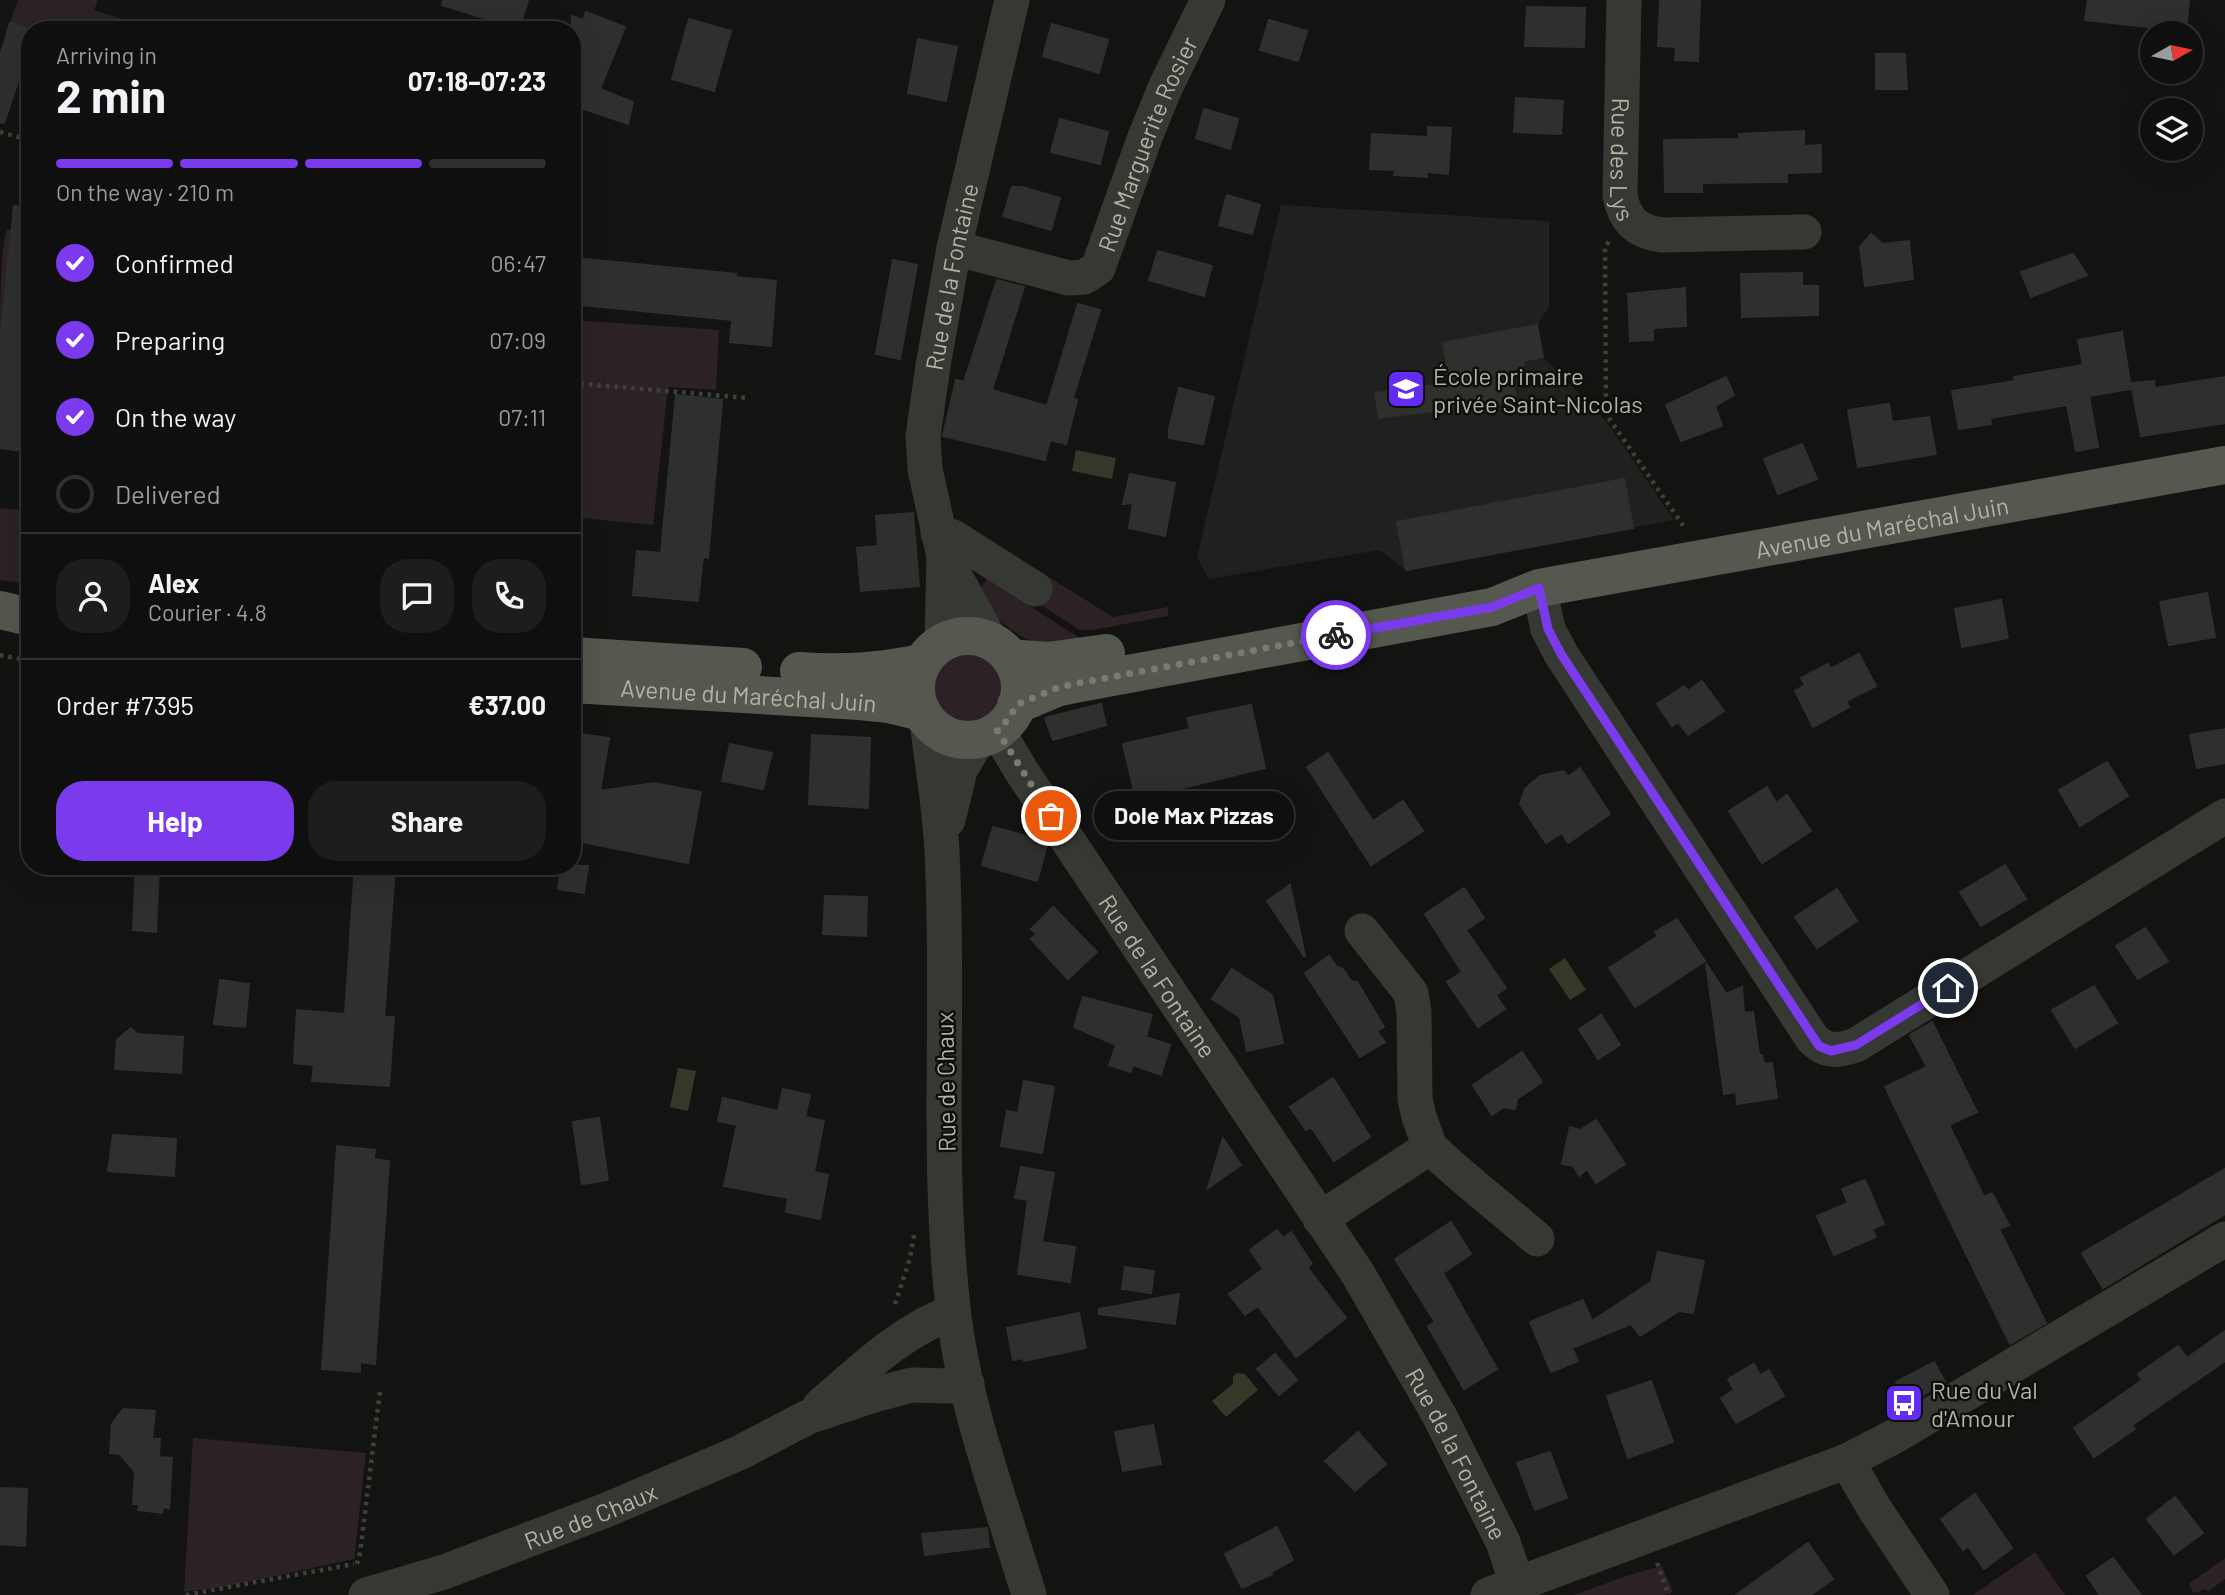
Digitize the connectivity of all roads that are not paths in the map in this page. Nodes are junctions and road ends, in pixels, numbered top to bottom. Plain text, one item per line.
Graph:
1 (1012, 0) edge
2 (1208, 0) edge
3 (1624, 0) edge
4 (1804, 232) dead end
5 (954, 248) junction
6 (2225, 465) edge
7 (941, 544) junction
8 (1539, 588) junction
9 (1035, 589) dead end
10 (0, 610) edge
11 (21, 615) edge
12 (0, 632) edge
13 (21, 636) edge
14 (1001, 650) junction
15 (932, 653) junction
16 (581, 657) edge
17 (581, 685) edge
18 (925, 716) junction
19 (998, 724) junction
20 (2225, 816) edge
21 (942, 851) junction
22 (1362, 931) dead end
23 (1430, 1147) junction
24 (1320, 1219) junction
25 (2225, 1239) edge
26 (1537, 1240) dead end
27 (953, 1312) junction
28 (967, 1384) junction
29 (808, 1417) junction
30 (1847, 1461) junction
31 (361, 1579) edge
32 (1507, 1590) edge
33 (1029, 1595) edge
34 (1932, 1595) edge

1 - 5 street, Rue de la Fontaine
2 - 5 street, Rue Marguerite Rosier
3 - 4 street, Rue des Lys
5 - 7 street, Rue de la Fontaine
6 - 8 main road, Avenue du Maréchal Juin
7 - 9 street
7 - 14 street, Rue de la Fontaine
7 - 15 street, Rue de la Fontaine
8 - 14 main road, Avenue du Maréchal Juin
8 - 19 main road, Avenue du Maréchal Juin
8 - 20 street
10 - 11 main road
12 - 13 main road
14 - 15 main road
14 - 19 main road
15 - 16 main road, Avenue du Maréchal Juin
15 - 18 main road
17 - 18 main road, Avenue du Maréchal Juin
18 - 19 main road
18 - 21 street, Rue de Chaux
19 - 21 street, Rue de Chaux
19 - 24 street, Rue de la Fontaine
21 - 27 street, Rue de Chaux
22 - 23 street
23 - 24 street
23 - 26 street
24 - 32 street, Rue de la Fontaine
25 - 30 street
27 - 28 street, Rue de Chaux
27 - 29 street, Rue de Chaux
28 - 29 street, Rue de Chaux
28 - 33 street, Rue de Chaux
29 - 31 street, Rue de Chaux
30 - 32 street
30 - 34 street

